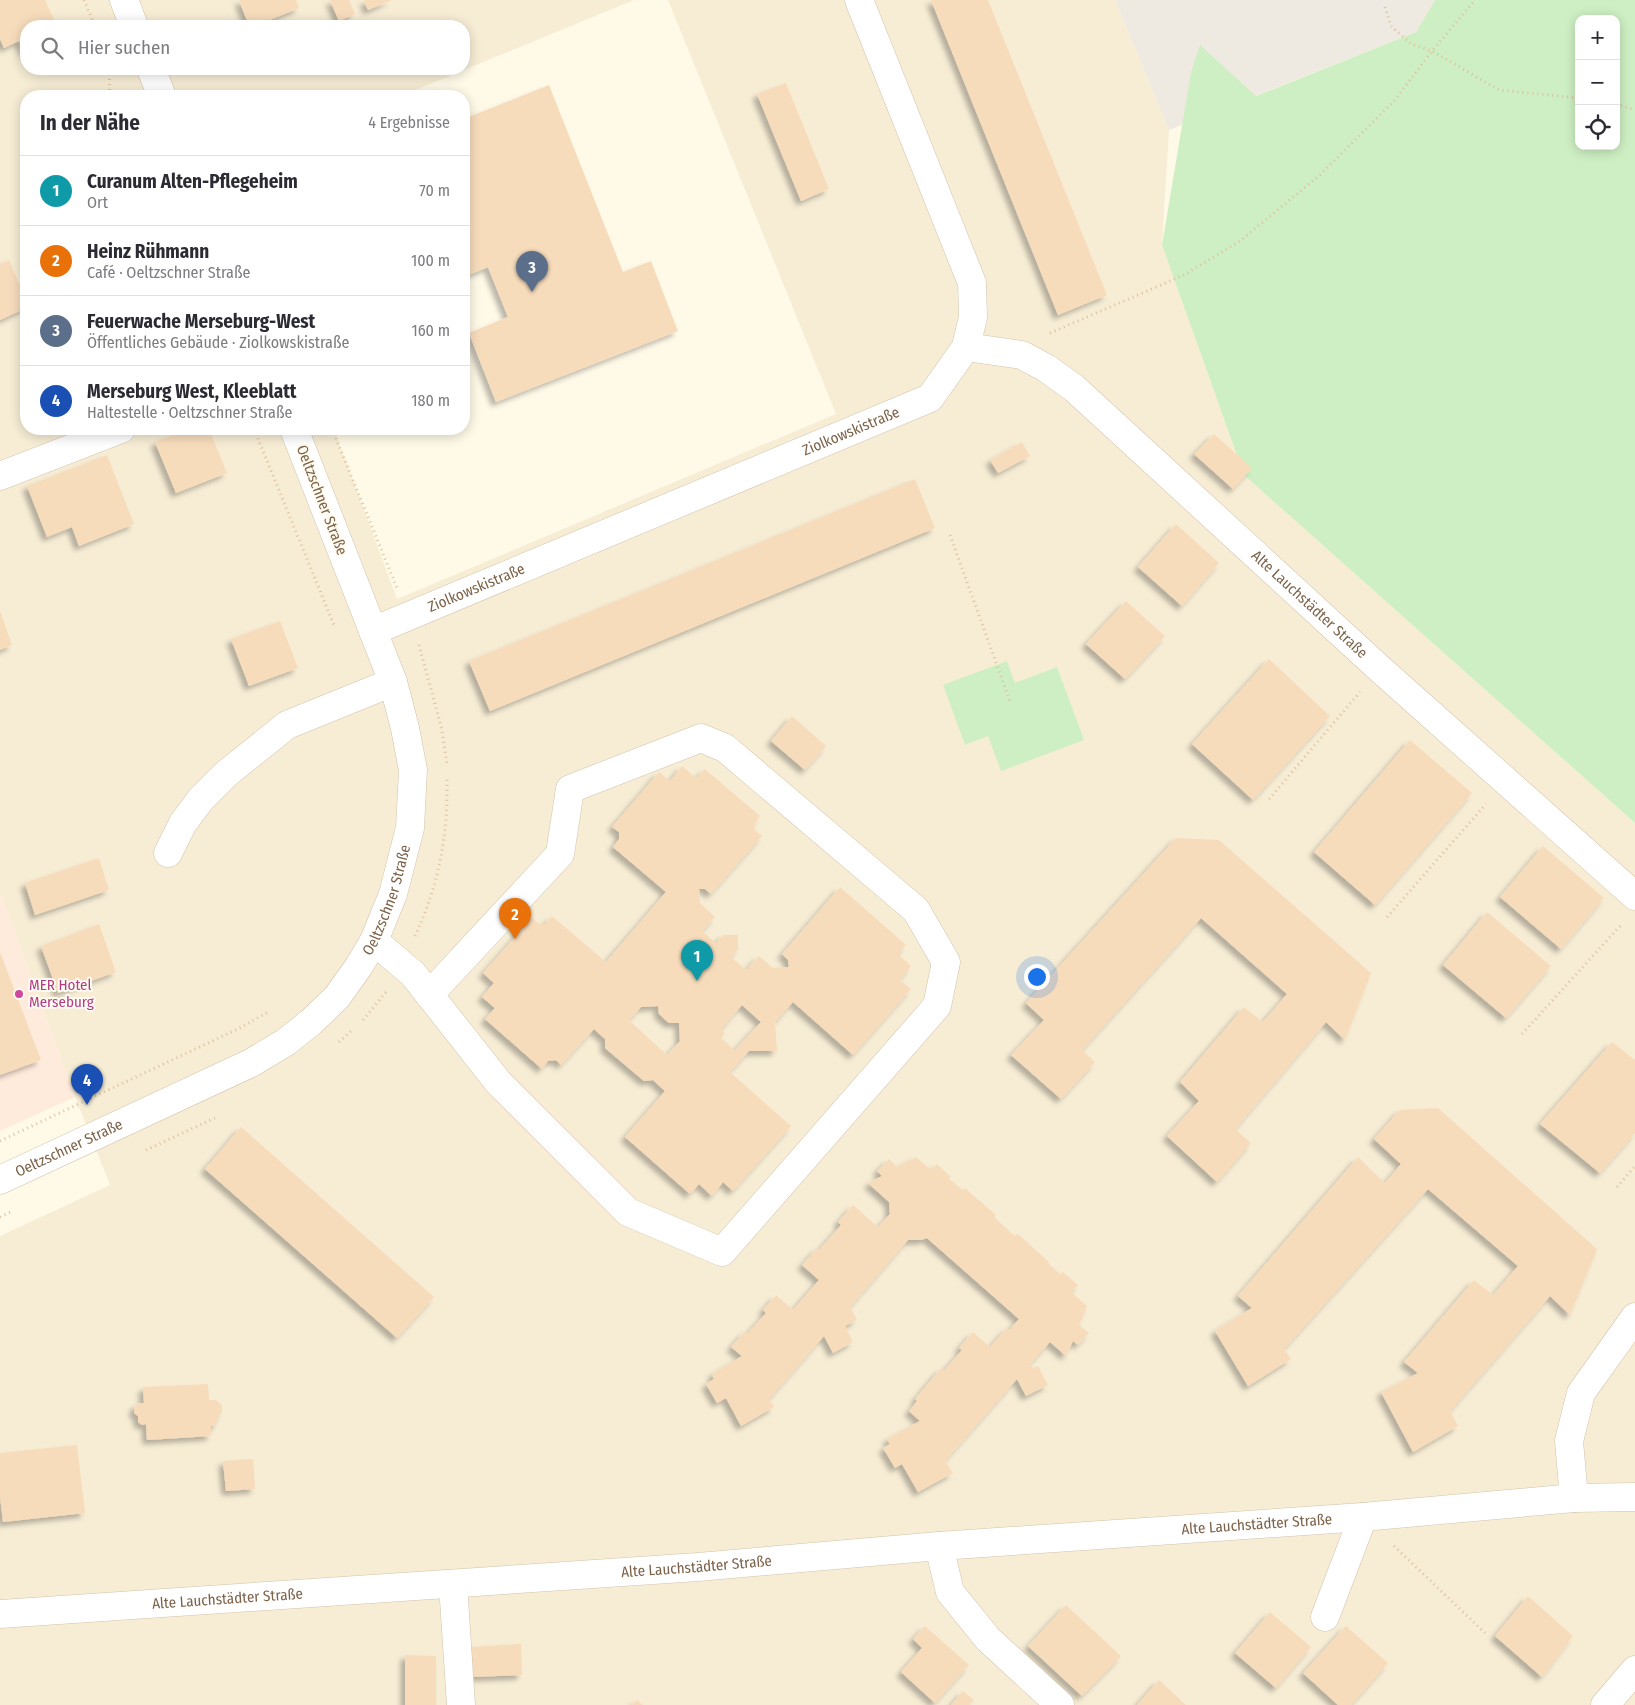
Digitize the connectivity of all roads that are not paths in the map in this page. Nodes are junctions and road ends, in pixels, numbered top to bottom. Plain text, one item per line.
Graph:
1 (124, 0) edge
2 (859, 0) edge
3 (132, 20) edge
4 (153, 75) edge
5 (160, 90) edge
6 (966, 347) junction
7 (105, 435) edge
8 (296, 435) edge
9 (0, 476) edge
10 (372, 632) junction
11 (393, 682) junction
12 (168, 853) dead end
13 (1635, 896) edge
14 (374, 941) junction
15 (429, 995) junction
16 (0, 1180) edge
17 (1635, 1318) edge
18 (1635, 1497) edge
19 (1574, 1498) junction
20 (1364, 1517) junction
21 (939, 1546) junction
22 (453, 1584) junction
23 (0, 1614) edge
24 (1325, 1617) dead end
25 (1635, 1670) edge
26 (461, 1705) edge
27 (1060, 1705) edge
28 (1605, 1705) edge

1 - 3 street
2 - 6 street, Ziolkowskistraße
4 - 5 street
6 - 10 street, Ziolkowskistraße
6 - 13 street, Alte Lauchstädter Straße
7 - 9 street
8 - 10 street, Oeltzschner Straße
10 - 11 street, Oeltzschner Straße
11 - 12 street
11 - 14 street, Oeltzschner Straße
14 - 15 street
14 - 16 street, Oeltzschner Straße
15 - 15 street
17 - 19 street
18 - 19 street, Alte Lauchstädter Straße
19 - 20 street, Alte Lauchstädter Straße
20 - 21 street, Alte Lauchstädter Straße
20 - 24 street
21 - 22 street, Alte Lauchstädter Straße
21 - 27 street
22 - 23 street, Alte Lauchstädter Straße
22 - 26 street
25 - 28 street

